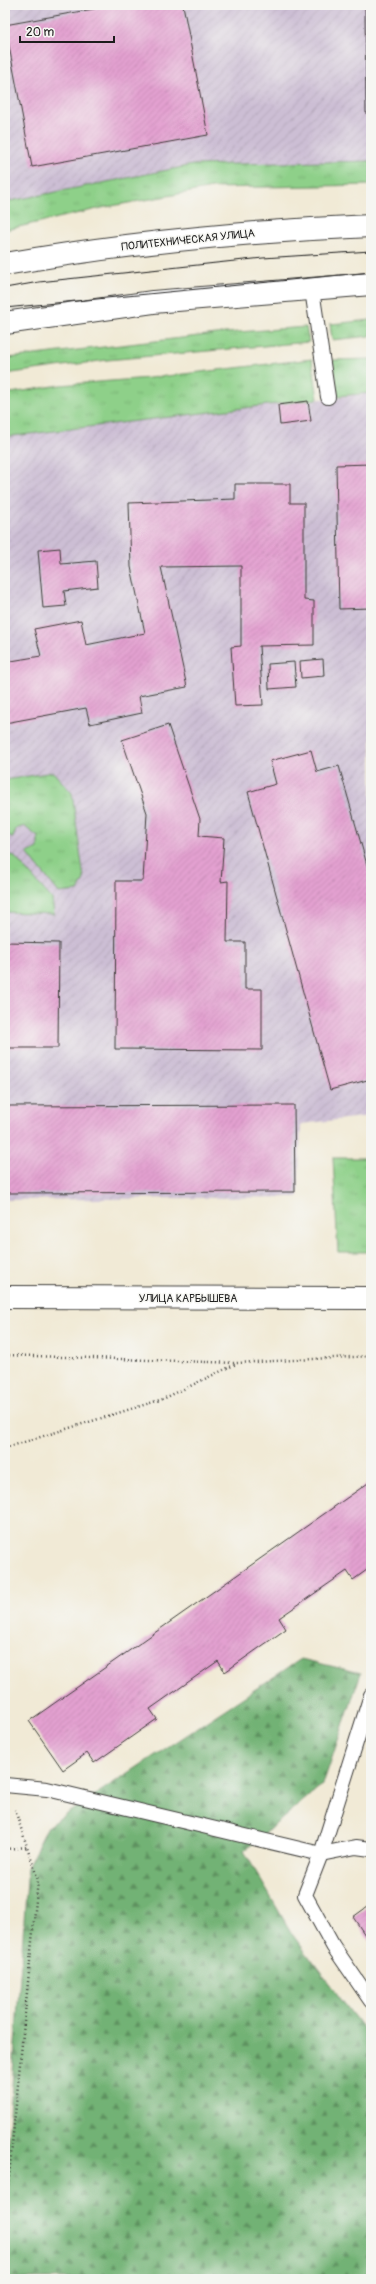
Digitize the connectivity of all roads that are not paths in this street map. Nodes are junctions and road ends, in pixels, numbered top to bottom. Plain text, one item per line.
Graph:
1 (371, 226) edge
2 (5, 264) edge
3 (371, 284) edge
4 (312, 290) junction
5 (5, 323) edge
6 (328, 397) dead end
7 (5, 1297) edge
8 (371, 1298) edge
9 (371, 1695) edge
10 (5, 1785) edge
11 (371, 1849) edge
12 (321, 1854) junction
13 (371, 2001) edge

1 - 2 main road, ПОЛИТЕХНИЧЕСКАЯ УЛИЦА
3 - 4 main road
4 - 5 main road
4 - 6 lane
7 - 8 main road, УЛИЦА КАРБЫШЕВА
9 - 12 lane
10 - 12 lane
11 - 12 lane
12 - 13 lane

